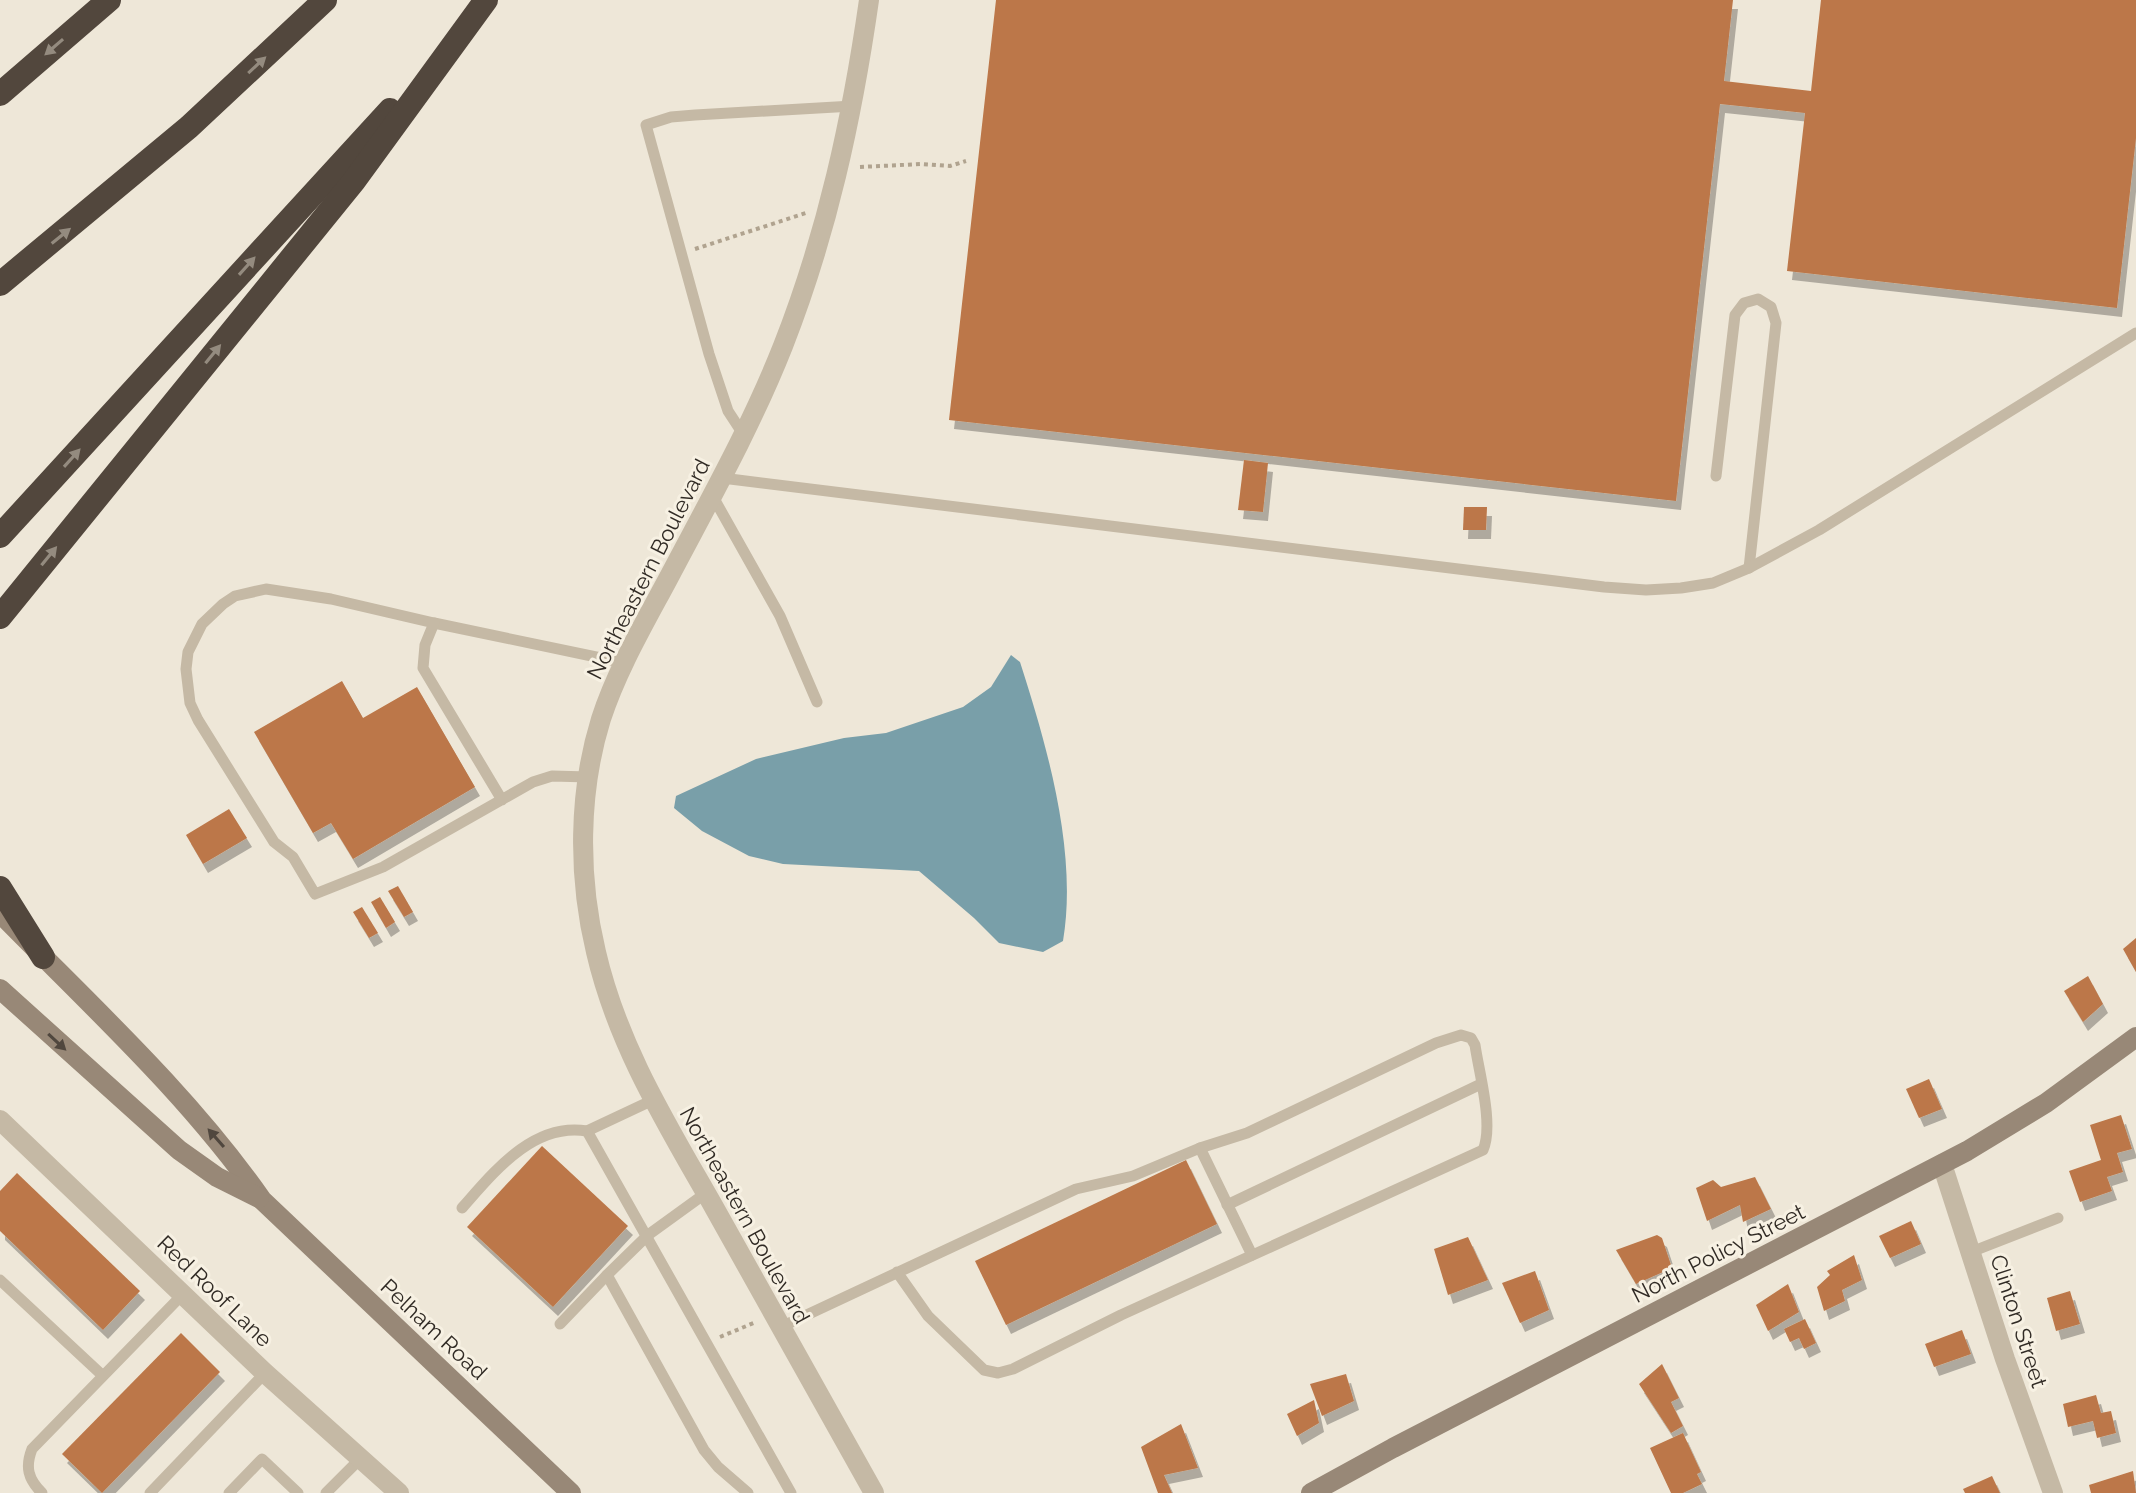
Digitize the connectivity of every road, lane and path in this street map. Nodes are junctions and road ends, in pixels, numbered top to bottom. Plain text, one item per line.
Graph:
1 (109, 0) edge
2 (325, 0) edge
3 (484, 0) edge
4 (869, 0) edge
5 (0, 94) edge
6 (853, 106) junction
7 (966, 161) dead end
8 (860, 167) dead end
9 (806, 213) dead end
10 (709, 246) dead end
11 (0, 284) edge
12 (2136, 333) edge
13 (743, 434) junction
14 (1716, 476) dead end
15 (717, 487) junction
16 (0, 536) edge
17 (1749, 568) junction
18 (0, 617) edge
19 (434, 623) junction
20 (625, 663) junction
21 (817, 702) dead end
22 (589, 777) junction
23 (502, 800) junction
24 (0, 888) edge
25 (0, 913) edge
26 (43, 957) junction
27 (0, 989) edge
28 (2136, 1037) edge
29 (1481, 1084) junction
30 (653, 1100) junction
31 (0, 1120) edge
32 (587, 1131) junction
33 (1200, 1148) junction
34 (1942, 1164) junction
35 (706, 1193) junction
36 (262, 1200) junction
37 (1227, 1205) junction
38 (462, 1208) dead end
39 (2058, 1218) dead end
40 (648, 1235) junction
41 (1971, 1252) junction
42 (1252, 1255) junction
43 (897, 1272) junction
44 (607, 1275) junction
45 (0, 1280) edge
46 (184, 1293) junction
47 (759, 1321) dead end
48 (560, 1324) dead end
49 (781, 1327) junction
50 (708, 1343) junction
51 (265, 1373) junction
52 (102, 1375) junction
53 (361, 1458) junction
54 (788, 1492) edge
55 (42, 1493) edge
56 (150, 1493) edge
57 (229, 1493) edge
58 (298, 1493) edge
59 (326, 1493) edge
60 (399, 1493) edge
61 (571, 1493) edge
62 (748, 1493) edge
63 (874, 1493) edge
64 (1311, 1493) edge
65 (2053, 1493) edge

1 -> 5 highway
11 -> 2 highway
16 -> 3 highway
18 -> 3 highway
4 - 6 street, Northeastern Boulevard
6 - 13 street, Northeastern Boulevard
6 - 13 lane
7 - 8 path
9 - 10 path
12 - 17 lane
13 - 15 street, Northeastern Boulevard
14 - 17 lane
15 - 17 lane
15 - 20 street, Northeastern Boulevard
15 - 21 lane
19 - 20 lane
19 - 23 lane
19 - 23 lane
20 - 22 street, Northeastern Boulevard
22 - 23 lane
22 - 30 street, Northeastern Boulevard
24 - 26 highway
25 - 26 main road, Pelham Road
36 -> 26 main road, Pelham Road
27 -> 36 main road, Pelham Road
28 - 34 main road, North Policy Street
29 - 33 lane
29 - 37 lane
29 - 42 lane
30 - 32 lane
30 - 35 street, Northeastern Boulevard
31 - 46 street, Red Roof Lane
32 - 38 lane
32 - 40 lane
33 - 37 lane
33 - 43 lane
34 - 41 street, Clinton Street
34 - 64 main road, North Policy Street
35 - 40 lane
35 - 49 street, Northeastern Boulevard
36 - 61 main road, Pelham Road
37 - 42 lane
39 - 41 lane
40 - 44 lane
40 - 50 lane
41 - 65 street, Clinton Street
42 - 43 lane
43 - 49 lane
44 - 48 lane
44 - 62 lane
45 - 52 lane
46 - 51 street, Red Roof Lane
46 - 52 lane
47 - 50 path
49 - 63 street, Northeastern Boulevard
50 - 54 lane
51 - 53 street, Red Roof Lane
51 - 56 lane
52 - 55 lane
53 - 59 lane
53 - 60 street, Red Roof Lane
57 - 58 lane

